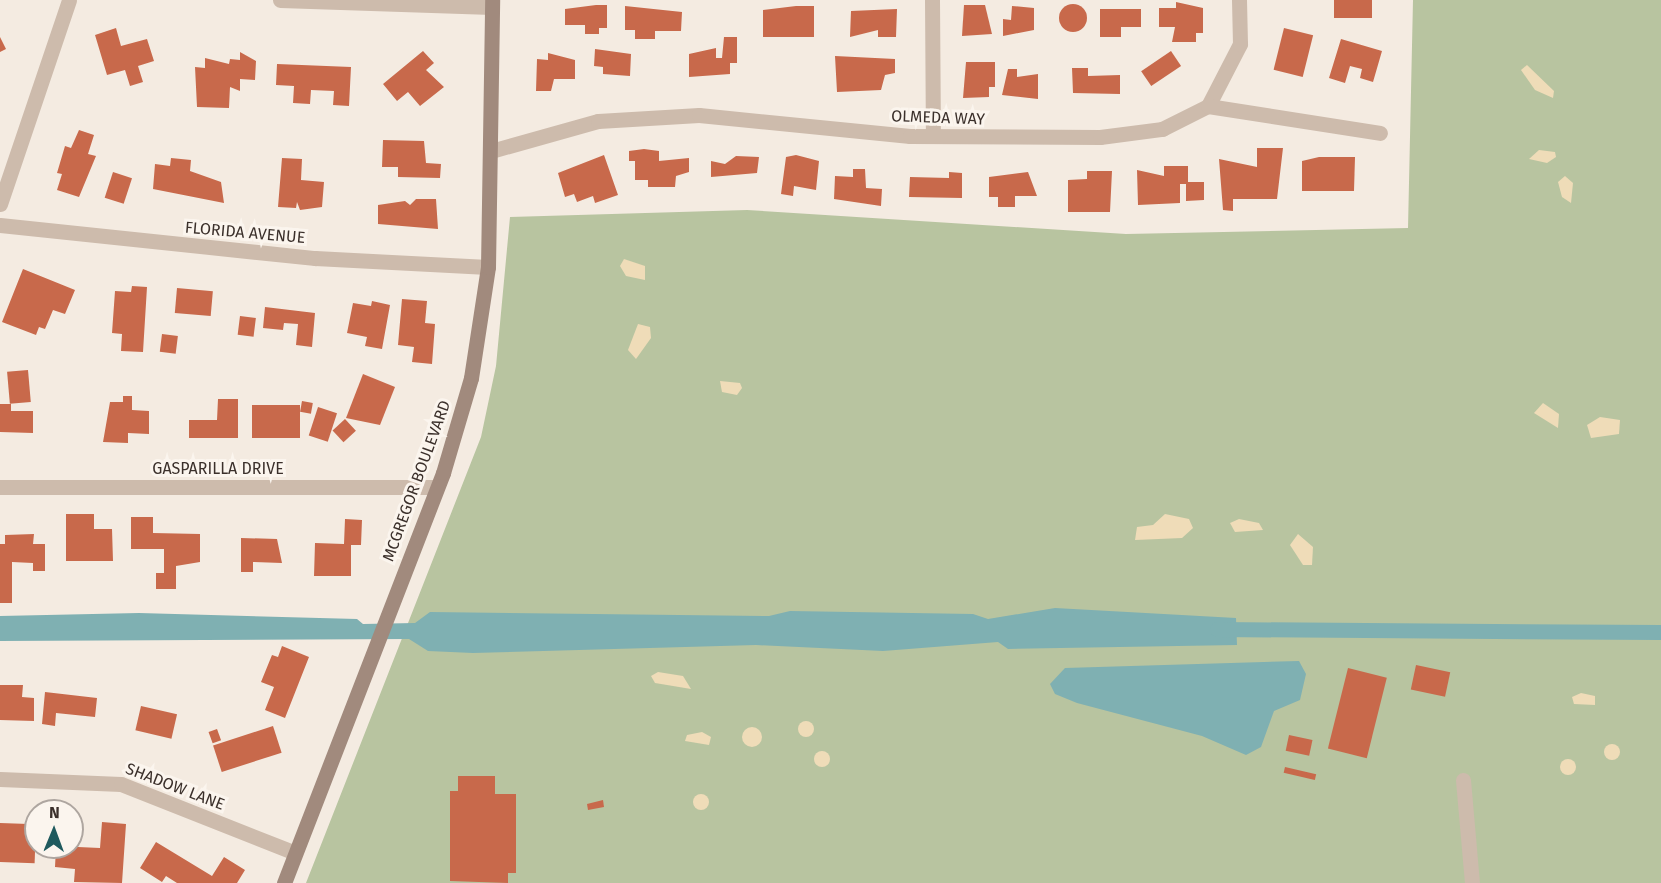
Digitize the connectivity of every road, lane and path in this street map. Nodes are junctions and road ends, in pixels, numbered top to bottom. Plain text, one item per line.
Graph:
1 (69, 0) edge
2 (280, 0) edge
3 (932, 0) edge
4 (1239, 0) edge
5 (492, 3) edge
6 (1208, 106) junction
7 (1380, 133) dead end
8 (933, 136) junction
9 (491, 151) junction
10 (0, 204) edge
11 (0, 225) edge
12 (488, 267) junction
13 (0, 487) edge
14 (437, 487) junction
15 (0, 778) edge
16 (1463, 780) dead end
17 (295, 853) junction
18 (284, 883) edge
19 (1472, 883) edge

1 - 10 street
2 - 5 street
3 - 8 street
4 - 6 street
5 - 9 main road, MCGREGOR BOULEVARD
6 - 7 street
6 - 8 street, OLMEDA WAY
8 - 9 street, OLMEDA WAY
9 - 12 main road, MCGREGOR BOULEVARD
11 - 12 street, FLORIDA AVENUE
12 - 14 main road, MCGREGOR BOULEVARD
13 - 14 street, GASPARILLA DRIVE
14 - 17 main road, MCGREGOR BOULEVARD
15 - 17 street, SHADOW LANE
16 - 19 street
17 - 18 main road, MCGREGOR BOULEVARD

